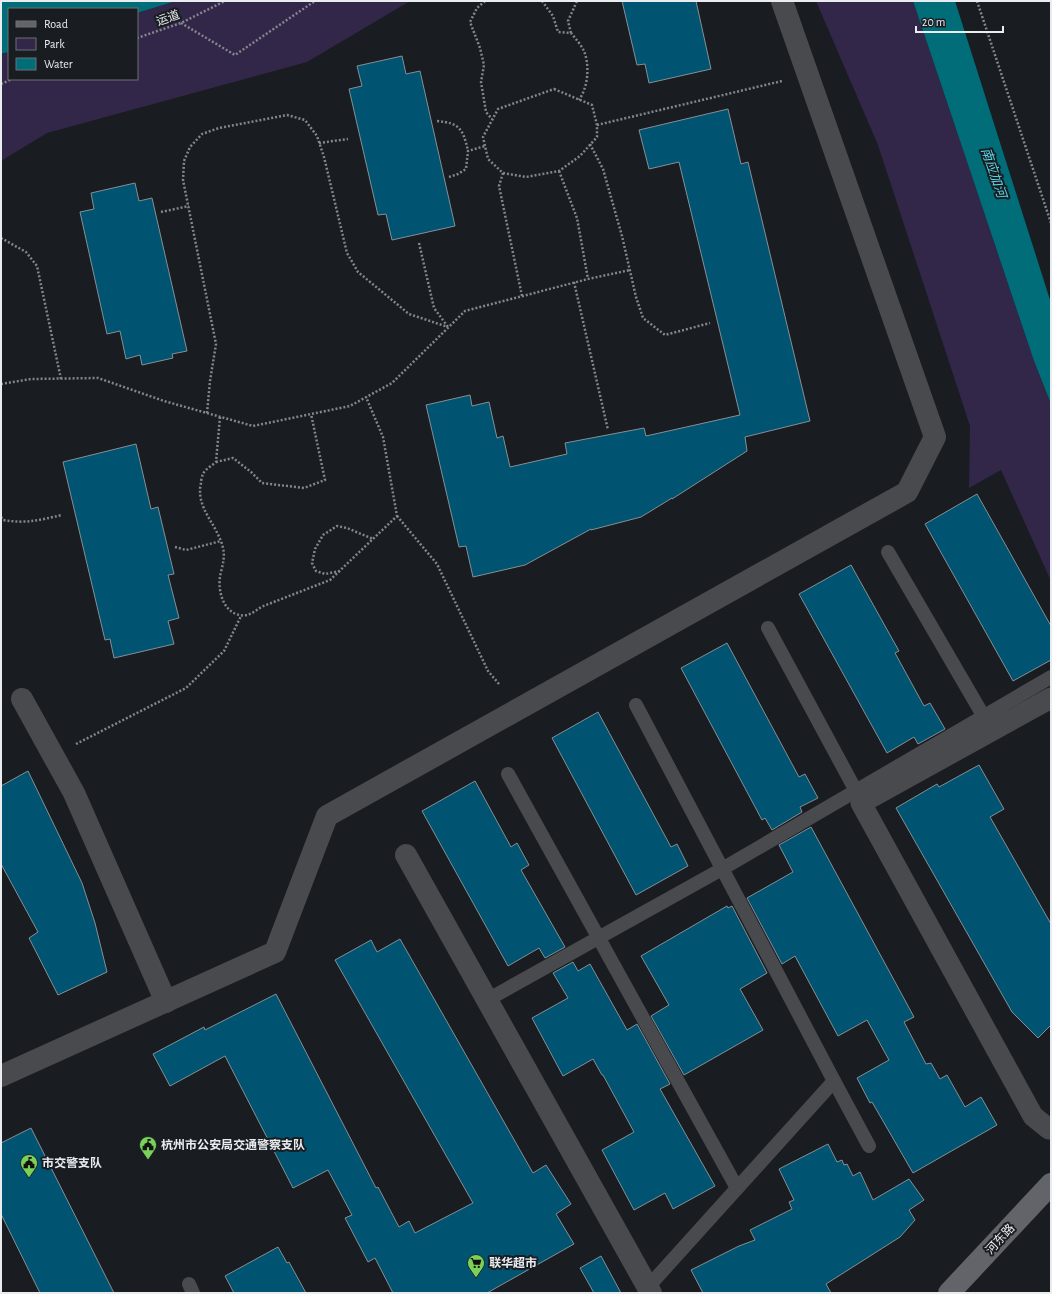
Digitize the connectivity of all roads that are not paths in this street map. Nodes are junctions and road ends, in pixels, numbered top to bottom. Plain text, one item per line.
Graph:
1 (782, 1) edge
2 (888, 552) dead end
3 (768, 628) dead end
4 (1051, 677) edge
5 (22, 698) dead end
6 (1051, 698) edge
7 (636, 705) dead end
8 (984, 717) junction
9 (508, 774) dead end
10 (856, 791) junction
11 (406, 855) dead end
12 (722, 869) junction
13 (598, 937) junction
14 (487, 1000) junction
15 (166, 1002) junction
16 (1, 1076) edge
17 (834, 1082) junction
18 (1049, 1129) dead end
19 (869, 1146) dead end
20 (1051, 1184) edge
21 (737, 1188) junction
22 (649, 1290) edge
23 (949, 1293) edge

1 - 15 street
2 - 8 lane
3 - 10 lane
4 - 8 lane
5 - 15 street
6 - 18 street
7 - 12 lane
8 - 10 lane
9 - 13 lane
10 - 12 lane
11 - 14 street
12 - 13 lane
12 - 17 lane
13 - 14 lane
13 - 21 lane
14 - 22 street
15 - 16 street
17 - 19 lane
17 - 21 lane
20 - 23 main road, 河东路
21 - 22 lane

